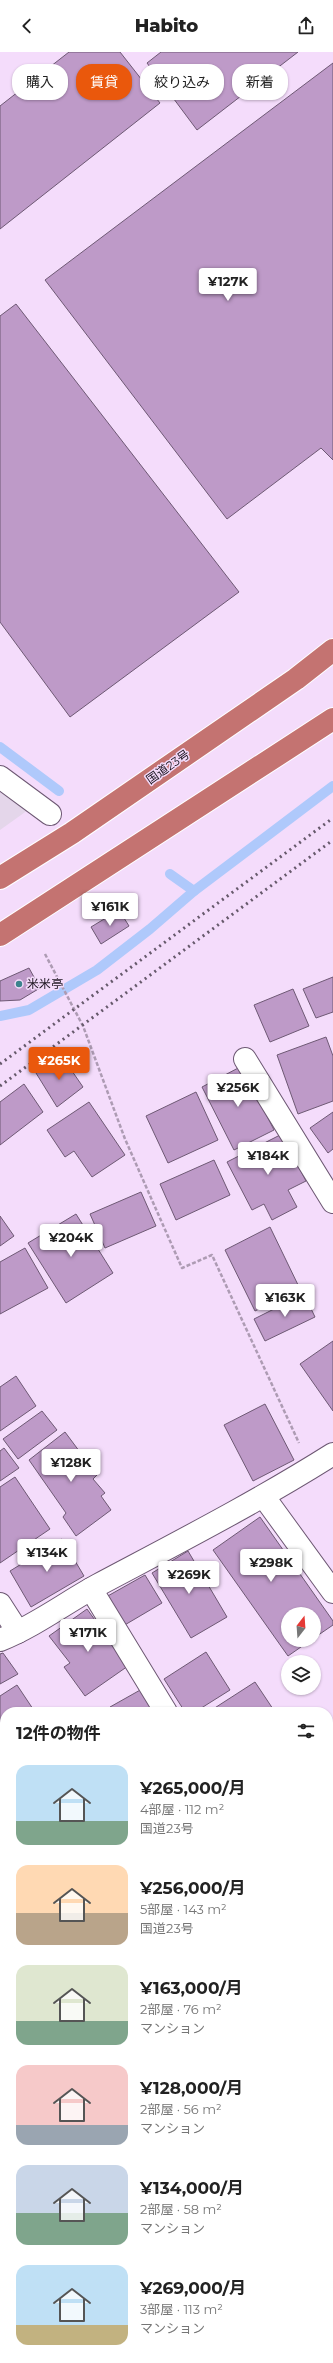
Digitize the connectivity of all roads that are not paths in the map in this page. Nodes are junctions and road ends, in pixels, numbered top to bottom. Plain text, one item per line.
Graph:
1 (333, 650) edge
2 (333, 718) edge
3 (0, 777) edge
4 (50, 814) dead end
5 (0, 878) edge
6 (0, 935) edge
7 (245, 1059) dead end
8 (333, 1202) edge
9 (333, 1454) edge
10 (264, 1497) junction
11 (91, 1589) junction
12 (333, 1592) edge
13 (0, 1604) edge
14 (9, 1636) edge
15 (163, 1707) edge

1 - 5 highway, 国道23号
2 - 6 highway
3 - 4 street
7 - 8 street
9 - 10 street
10 - 11 street
10 - 12 street
11 - 14 street
11 - 15 street
13 - 14 street

